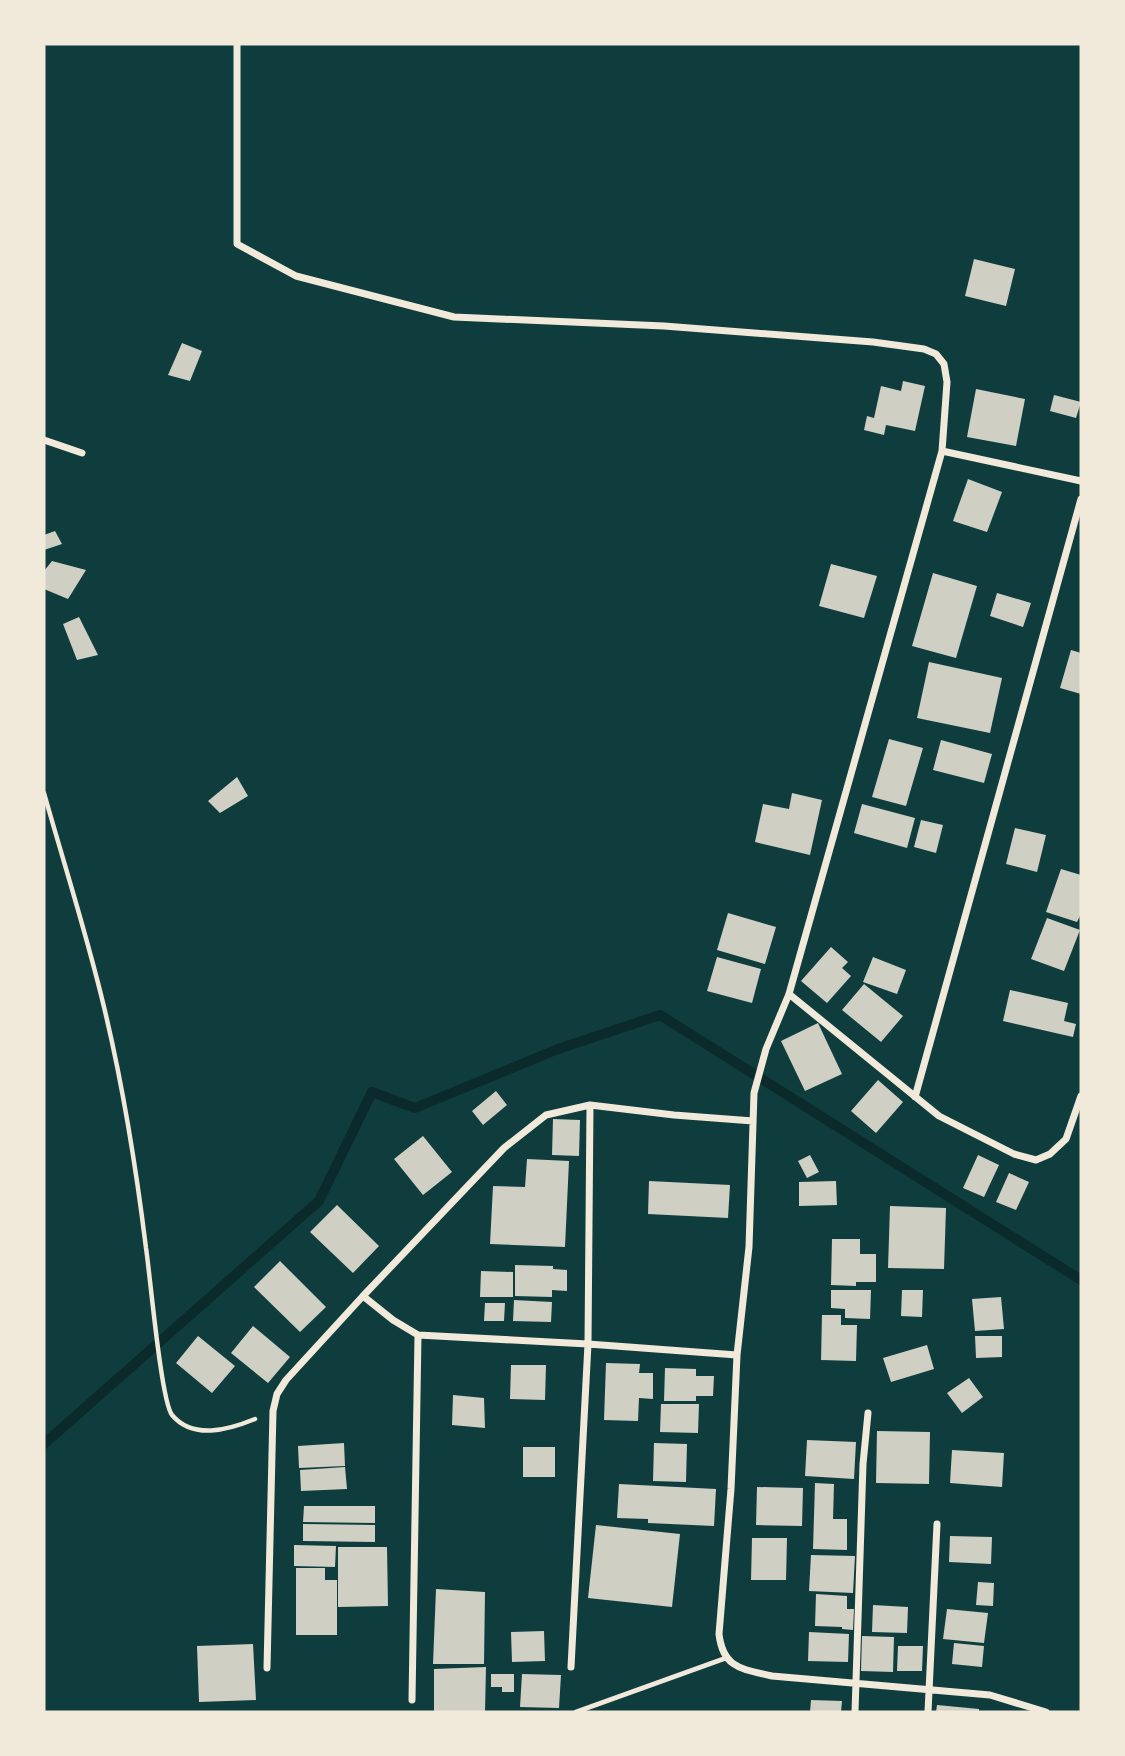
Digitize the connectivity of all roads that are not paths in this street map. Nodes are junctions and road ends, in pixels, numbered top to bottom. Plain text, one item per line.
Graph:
1 (237, 44) edge
2 (44, 440) edge
3 (942, 451) junction
4 (82, 453) dead end
5 (1081, 481) edge
6 (1081, 499) edge
7 (789, 994) junction
8 (1081, 1096) edge
9 (915, 1097) junction
10 (590, 1105) junction
11 (753, 1121) junction
12 (363, 1296) junction
13 (418, 1335) junction
14 (588, 1343) junction
15 (737, 1355) junction
16 (868, 1413) dead end
17 (937, 1524) dead end
18 (726, 1658) junction
19 (570, 1667) dead end
20 (267, 1668) dead end
21 (856, 1684) junction
22 (930, 1688) junction
23 (412, 1700) dead end
24 (576, 1712) edge
25 (855, 1712) edge
26 (928, 1712) edge
27 (1046, 1712) edge

1 - 3 street
2 - 4 street
3 - 5 street
3 - 7 street
6 - 9 street
7 - 9 street
7 - 11 street
8 - 9 street
10 - 11 street
10 - 12 street
10 - 14 street
11 - 15 street
12 - 13 street
12 - 20 street
13 - 14 street
13 - 23 street
14 - 15 street
14 - 19 street
15 - 18 street
16 - 21 street
17 - 22 street
18 - 21 street
18 - 24 lane
21 - 22 street
21 - 25 street
22 - 26 street
22 - 27 street

